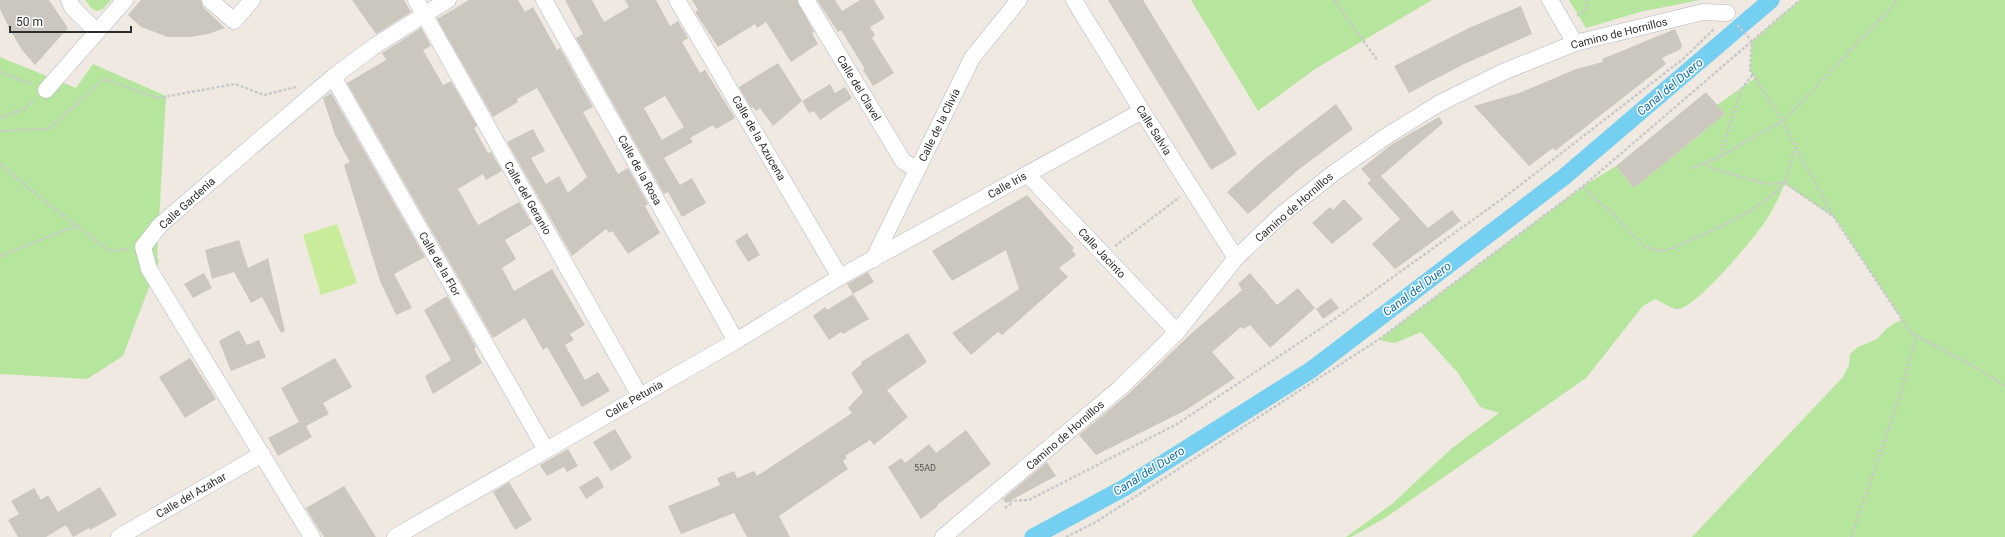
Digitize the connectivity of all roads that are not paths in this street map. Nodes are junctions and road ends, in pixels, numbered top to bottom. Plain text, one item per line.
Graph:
1 (69, 0) edge
2 (125, 0) edge
3 (210, 0) edge
4 (252, 0) edge
5 (416, 0) edge
6 (448, 0) edge
7 (544, 0) edge
8 (677, 0) edge
9 (806, 0) edge
10 (1019, 0) edge
11 (1074, 0) edge
12 (1550, 0) edge
13 (1727, 13) road end
14 (424, 15) junction
15 (96, 31) junction
16 (1575, 43) junction
17 (334, 78) junction
18 (46, 90) road end
19 (1142, 111) junction
20 (917, 170) junction
21 (1027, 174) junction
22 (1236, 258) junction
23 (873, 260) junction
24 (840, 277) junction
25 (1177, 332) junction
26 (736, 341) junction
27 (640, 396) junction
28 (546, 450) junction
29 (262, 454) junction
30 (119, 537) edge
31 (312, 537) edge
32 (395, 537) edge
33 (943, 537) edge

1 - 15 street
2 - 15 street
3 - 4 street
5 - 14 street, Calle del Geranio
6 - 14 street, Calle Gardenia
7 - 26 street, Calle de la Rosa
8 - 24 street, Calle de la Azucena
9 - 20 street, Calle del Clavel
10 - 20 street, Calle de la Clivia
11 - 19 street, Calle Salvia
12 - 16 street
13 - 16 street, Camino de Hornillos
14 - 17 street, Calle Gardenia
14 - 27 street, Calle del Geranio
15 - 18 street
16 - 22 street, Camino de Hornillos
17 - 28 street, Calle de la Flor
17 - 29 street, Calle Gardenia
19 - 21 street, Calle Iris
19 - 22 street, Calle Salvia
20 - 23 street, Calle de la Clivia
21 - 23 street, Calle Iris
21 - 25 street, Calle Jacinto
22 - 25 street, Camino de Hornillos
23 - 24 street, Calle Petunia
24 - 26 street, Calle Petunia
25 - 33 street, Camino de Hornillos
26 - 27 street, Calle Petunia
27 - 28 street, Calle Petunia
28 - 32 street, Calle Petunia
29 - 30 street, Calle del Azahar
29 - 31 street

